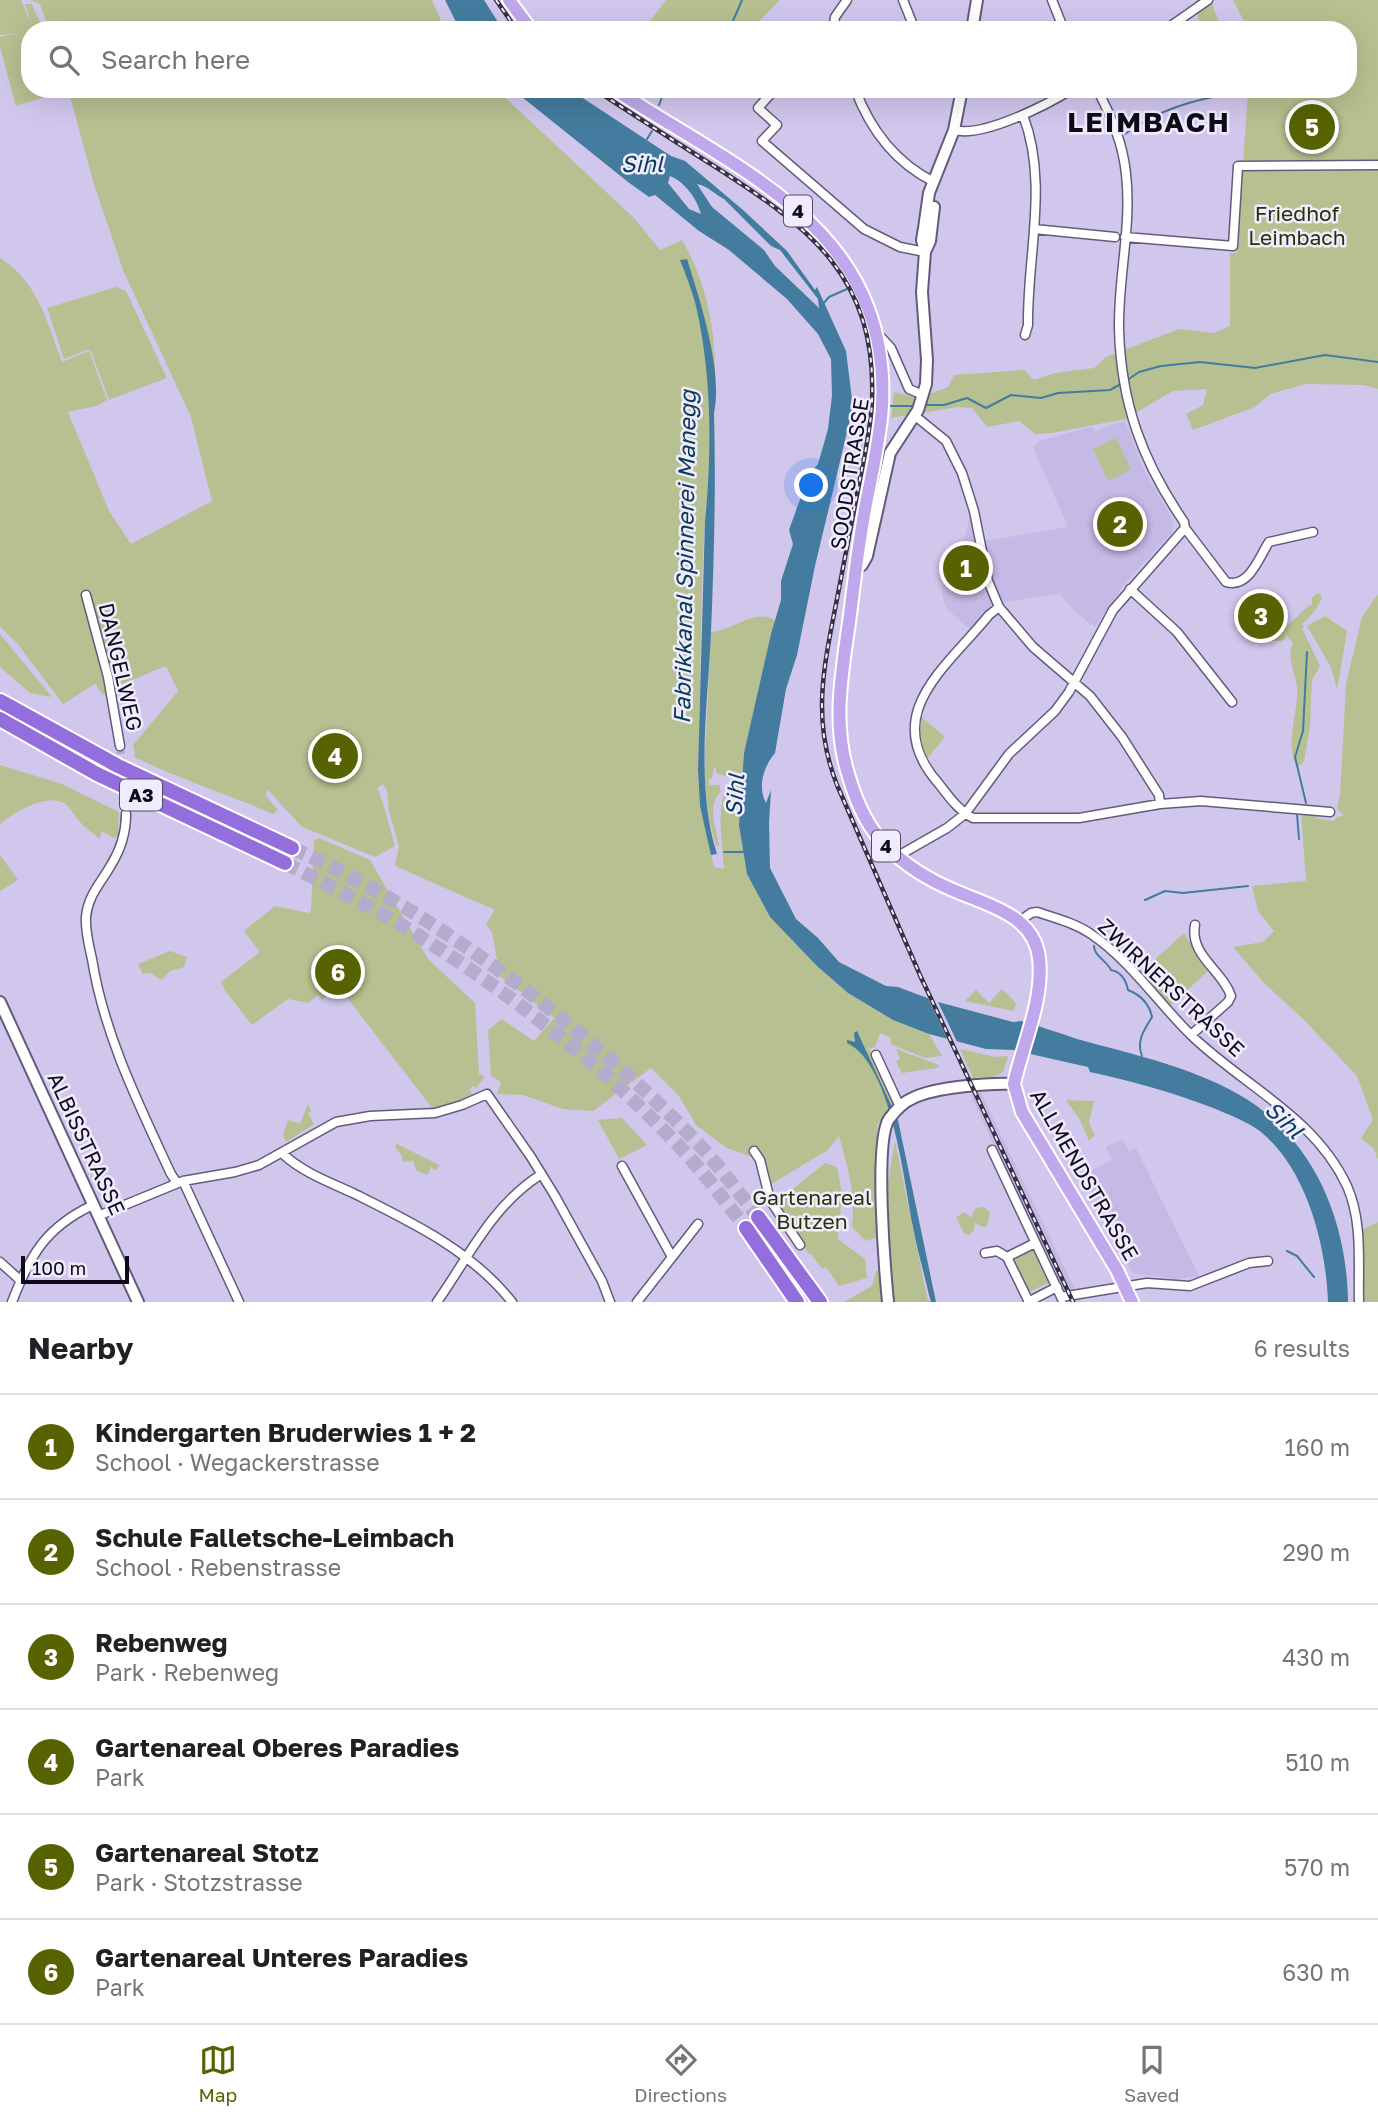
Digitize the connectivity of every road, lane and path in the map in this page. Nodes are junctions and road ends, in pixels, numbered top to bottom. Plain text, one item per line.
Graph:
1 (509, 0) edge
2 (847, 0) edge
3 (903, 0) edge
4 (977, 0) edge
5 (1052, 0) edge
6 (1208, 0) edge
7 (524, 21) edge
8 (835, 21) edge
9 (911, 21) edge
10 (974, 21) edge
11 (1060, 21) edge
12 (1177, 21) edge
13 (628, 98) edge
14 (767, 98) edge
15 (859, 98) edge
16 (959, 98) edge
17 (1055, 98) edge
18 (1101, 98) edge
19 (1023, 115) junction
20 (954, 130) junction
21 (1378, 165) edge
22 (934, 182) junction
23 (1034, 229) junction
24 (1115, 236) dead end
25 (1125, 237) junction
26 (925, 252) junction
27 (876, 332) junction
28 (1025, 335) dead end
29 (919, 405) junction
30 (1185, 528) junction
31 (1313, 532) dead end
32 (856, 569) junction
33 (1130, 589) junction
34 (86, 595) dead end
35 (999, 607) junction
36 (1074, 681) junction
37 (0, 691) edge
38 (0, 701) edge
39 (1232, 702) dead end
40 (0, 719) edge
41 (42, 726) junction
42 (120, 747) tunnel mouth
43 (1160, 804) junction
44 (126, 808) dead end
45 (1330, 812) dead end
46 (965, 814) junction
47 (292, 848) tunnel mouth
48 (898, 856) junction
49 (285, 863) tunnel mouth
50 (1020, 921) junction
51 (1195, 925) dead end
52 (0, 1002) edge
53 (1191, 1035) junction
54 (876, 1055) dead end
55 (1014, 1084) junction
56 (895, 1112) junction
57 (992, 1150) dead end
58 (754, 1151) dead end
59 (283, 1154) junction
60 (622, 1166) dead end
61 (540, 1175) junction
62 (180, 1182) junction
63 (93, 1205) junction
64 (98, 1216) junction
65 (758, 1217) tunnel mouth
66 (698, 1224) dead end
67 (746, 1228) tunnel mouth
68 (1035, 1243) junction
69 (800, 1245) dead end
70 (985, 1253) dead end
71 (1007, 1256) junction
72 (468, 1257) junction
73 (672, 1257) junction
74 (1268, 1261) dead end
75 (0, 1262) edge
76 (21, 1281) junction
77 (1056, 1287) junction
78 (1126, 1288) junction
79 (1063, 1300) edge
80 (12, 1302) edge
81 (138, 1302) edge
82 (239, 1302) edge
83 (437, 1302) edge
84 (512, 1302) edge
85 (610, 1302) edge
86 (637, 1302) edge
87 (797, 1302) edge
88 (820, 1302) edge
89 (888, 1302) edge
90 (1028, 1302) edge
91 (1132, 1302) edge
92 (1359, 1302) edge

1 - 7 main road
2 - 8 street
3 - 9 street
4 - 10 main road
5 - 11 street
6 - 12 street
13 - 27 main road, SOODSTRASSE / 4
14 - 26 street
15 - 22 street
16 - 20 main road
17 - 19 street
18 - 25 street
19 - 20 street
19 - 23 street
20 - 22 main road
21 - 25 street
22 - 26 main road
23 - 24 street
23 - 28 street
25 - 30 street
26 - 29 main road
27 - 29 street
27 - 32 main road, SOODSTRASSE / 4
29 - 32 main road
29 - 35 street
30 - 31 street
30 - 33 street
32 - 48 main road, 4
33 - 36 street
33 - 39 street
34 - 42 street, DANGELWEG
35 - 36 street
35 - 46 street
36 - 43 street
36 - 46 street
37 - 41 highway
38 - 41 highway, A3
40 - 49 highway, A3
41 - 47 highway, A3
43 - 45 street
43 - 46 street
44 - 62 street
46 - 48 street
48 - 50 main road, 4
50 - 53 street, ZWIRNERSTRASSE
50 - 55 main road, ALLMENDSTRASSE
51 - 53 street
52 - 63 main road, ALBISSTRASSE
53 - 92 street, ZWIRNERSTRASSE
54 - 56 street
55 - 56 main road
55 - 78 main road, ALLMENDSTRASSE
56 - 89 main road
57 - 68 street
58 - 69 street
59 - 61 street
59 - 62 street
59 - 72 street
60 - 73 street
61 - 72 street
61 - 85 street
62 - 64 street
62 - 82 street
63 - 64 main road, ALBISSTRASSE
63 - 76 street
64 - 81 main road, ALBISSTRASSE
65 - 88 highway
66 - 73 street
67 - 87 highway
68 - 71 street
68 - 77 street
70 - 71 street
71 - 90 street
72 - 83 street
72 - 84 street
73 - 86 street
74 - 78 street
75 - 76 street
76 - 80 street
77 - 79 street
77 - 90 street
78 - 79 street
78 - 91 main road, ALLMENDSTRASSE

